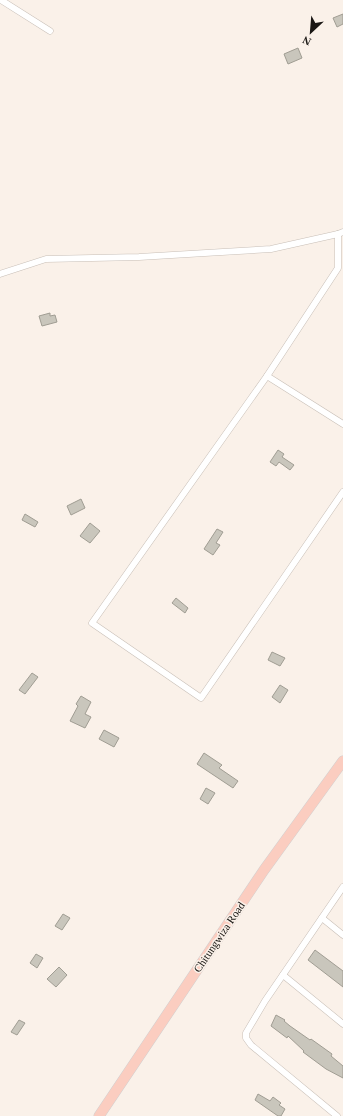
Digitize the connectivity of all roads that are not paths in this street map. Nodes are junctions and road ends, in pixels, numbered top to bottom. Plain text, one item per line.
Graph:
1 (1, 0) edge
2 (50, 31) dead end
3 (340, 233) edge
4 (0, 274) edge
5 (267, 376) junction
6 (343, 424) edge
7 (343, 492) edge
8 (343, 761) edge
9 (343, 888) edge
10 (322, 918) junction
11 (343, 935) edge
12 (283, 975) junction
13 (343, 1024) edge
14 (99, 1116) edge
15 (338, 1116) edge

1 - 2 street
3 - 4 street
3 - 5 street
5 - 6 street
5 - 7 street
8 - 14 main road, Chitungwiza Road
9 - 10 street
10 - 11 street
10 - 12 street
12 - 13 street
12 - 15 street

